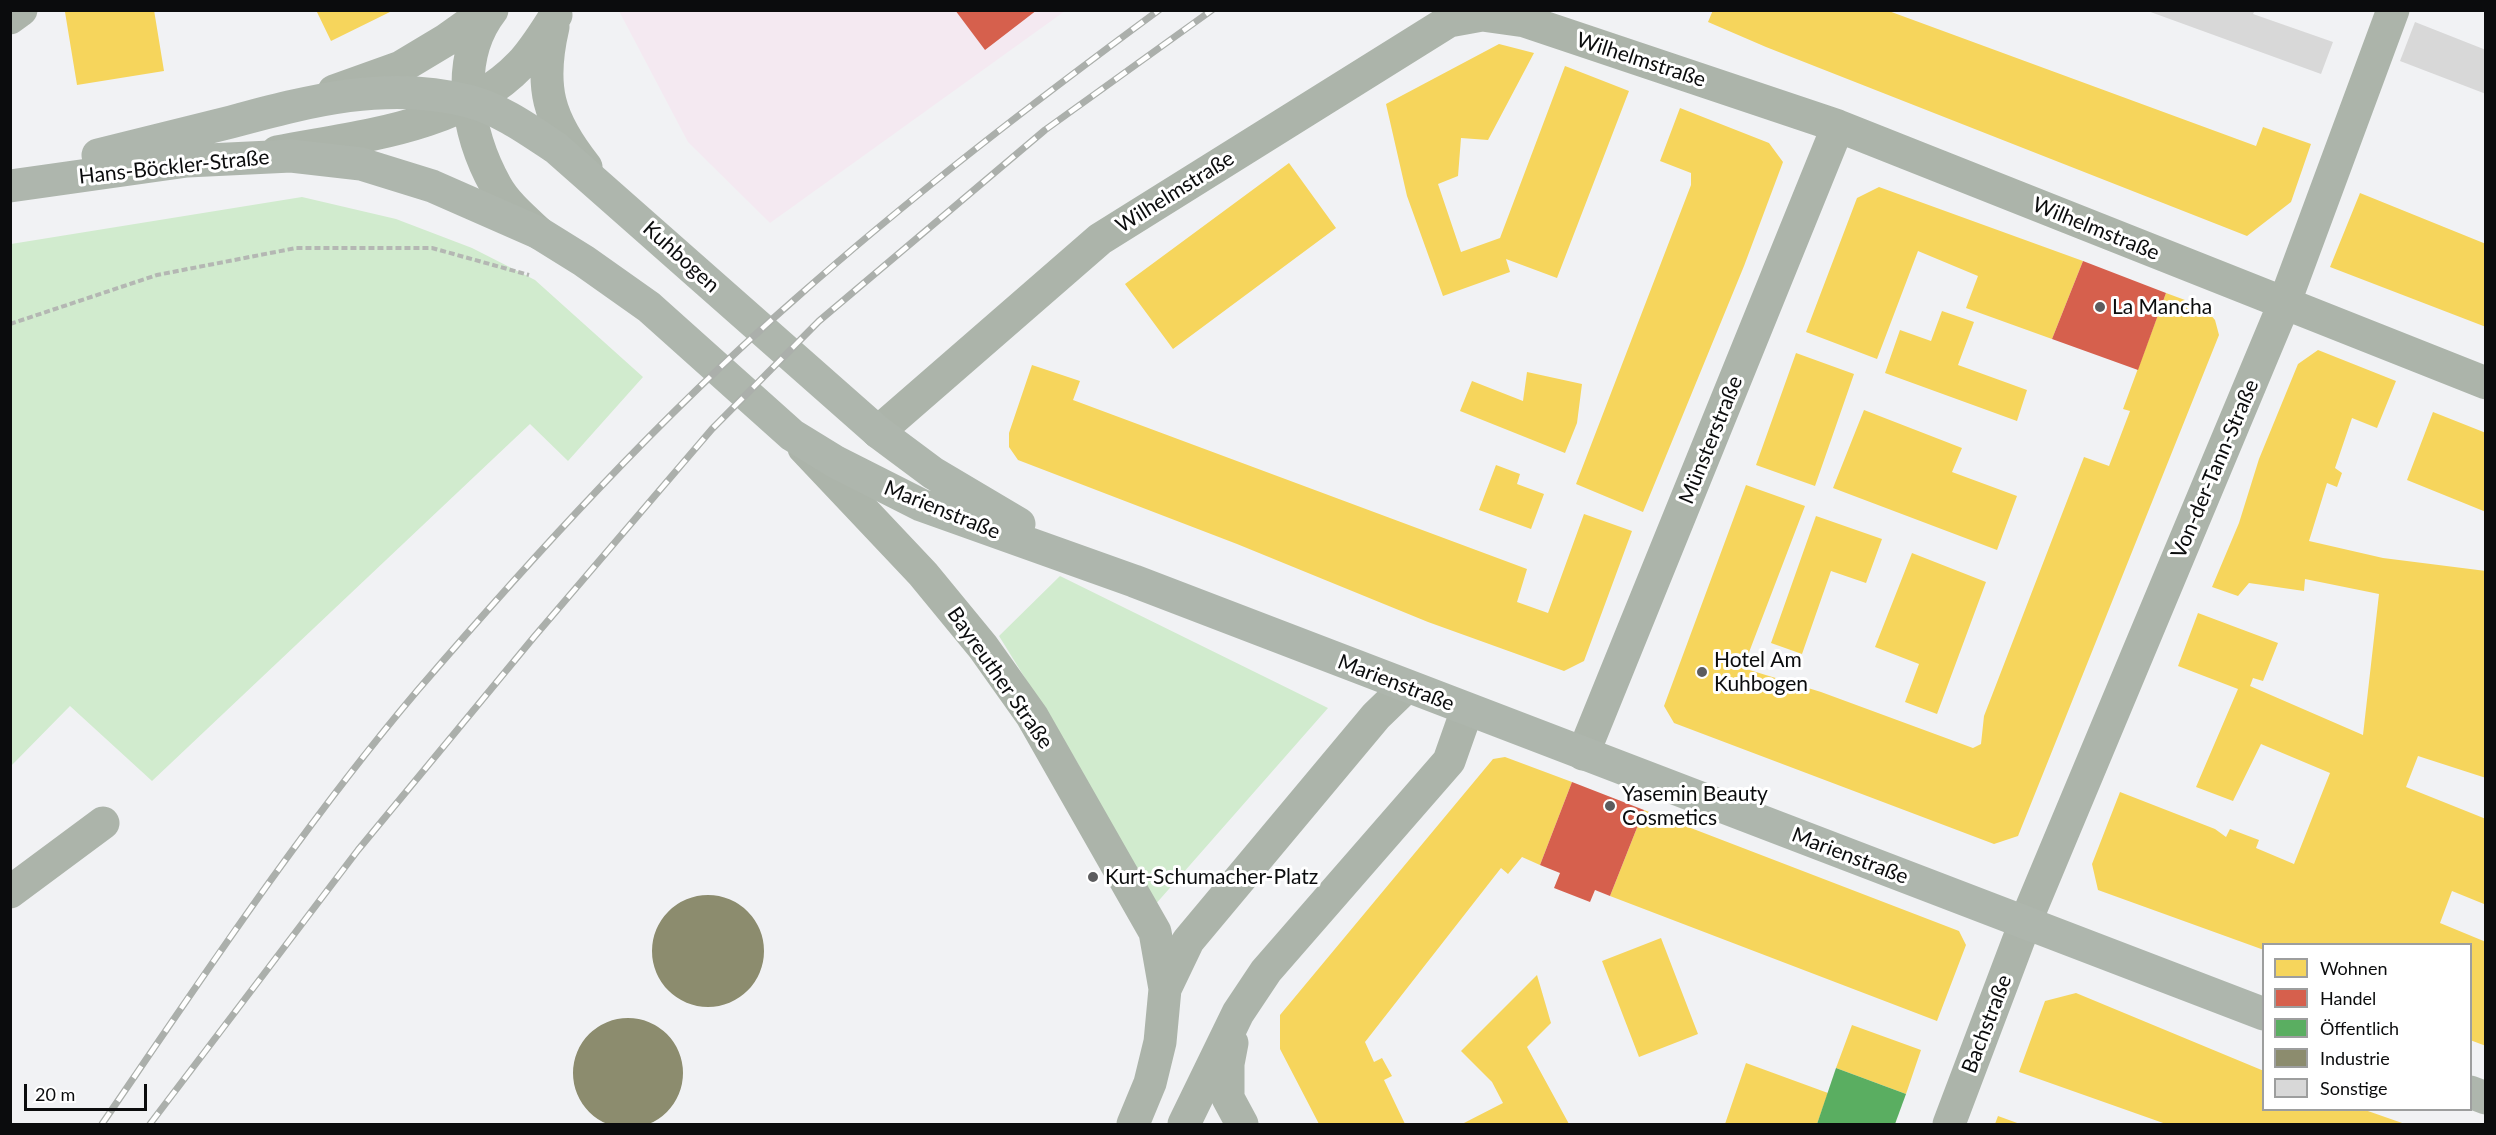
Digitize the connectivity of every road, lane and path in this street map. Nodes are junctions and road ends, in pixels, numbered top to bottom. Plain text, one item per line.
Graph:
1 (21, 10) edge
2 (490, 10) edge
3 (2393, 10) edge
4 (557, 13) edge
5 (10, 18) edge
6 (470, 101) junction
7 (300, 104) junction
8 (1838, 126) junction
9 (255, 156) junction
10 (10, 177) edge
11 (598, 183) junction
12 (10, 186) edge
13 (539, 233) junction
14 (535, 276) dead end
15 (2284, 304) junction
16 (10, 324) edge
17 (2486, 383) edge
18 (878, 432) junction
19 (792, 435) junction
20 (1134, 581) junction
21 (1406, 687) junction
22 (1467, 710) junction
23 (1583, 754) junction
24 (103, 823) dead end
25 (10, 892) edge
26 (2025, 923) junction
27 (1165, 989) junction
28 (1238, 1013) junction
29 (2262, 1013) edge
30 (1133, 1125) edge
31 (1185, 1125) edge
32 (1242, 1125) edge
33 (1949, 1125) edge

1 - 5 street
2 - 6 street
2 - 7 street
3 - 15 street, Von-der-Tann-Straße
4 - 6 street
4 - 11 street
6 - 7 main road, Hans-Böckler-Straße
6 - 9 street
6 - 11 main road, Kuhbogen
6 - 13 street
7 - 10 main road, Hans-Böckler-Straße
8 - 15 street, Wilhelmstraße
8 - 18 street, Wilhelmstraße
8 - 23 street, Münsterstraße
9 - 12 main road, Hans-Böckler-Straße
9 - 13 main road, Hans-Böckler-Straße
11 - 18 main road, Kuhbogen
13 - 19 main road
14 - 16 path
15 - 17 street, Wilhelmstraße
15 - 26 street, Von-der-Tann-Straße
18 - 20 main road, Marienstraße
19 - 20 main road, Marienstraße
19 - 27 street, Bayreuther Straße
20 - 21 main road, Marienstraße
21 - 22 main road, Marienstraße
21 - 27 street
22 - 23 main road, Marienstraße
22 - 28 street
23 - 26 main road, Marienstraße
24 - 25 street
26 - 29 main road, Marienstraße
26 - 33 street, Bachstraße
27 - 30 street
28 - 31 street
28 - 32 street

